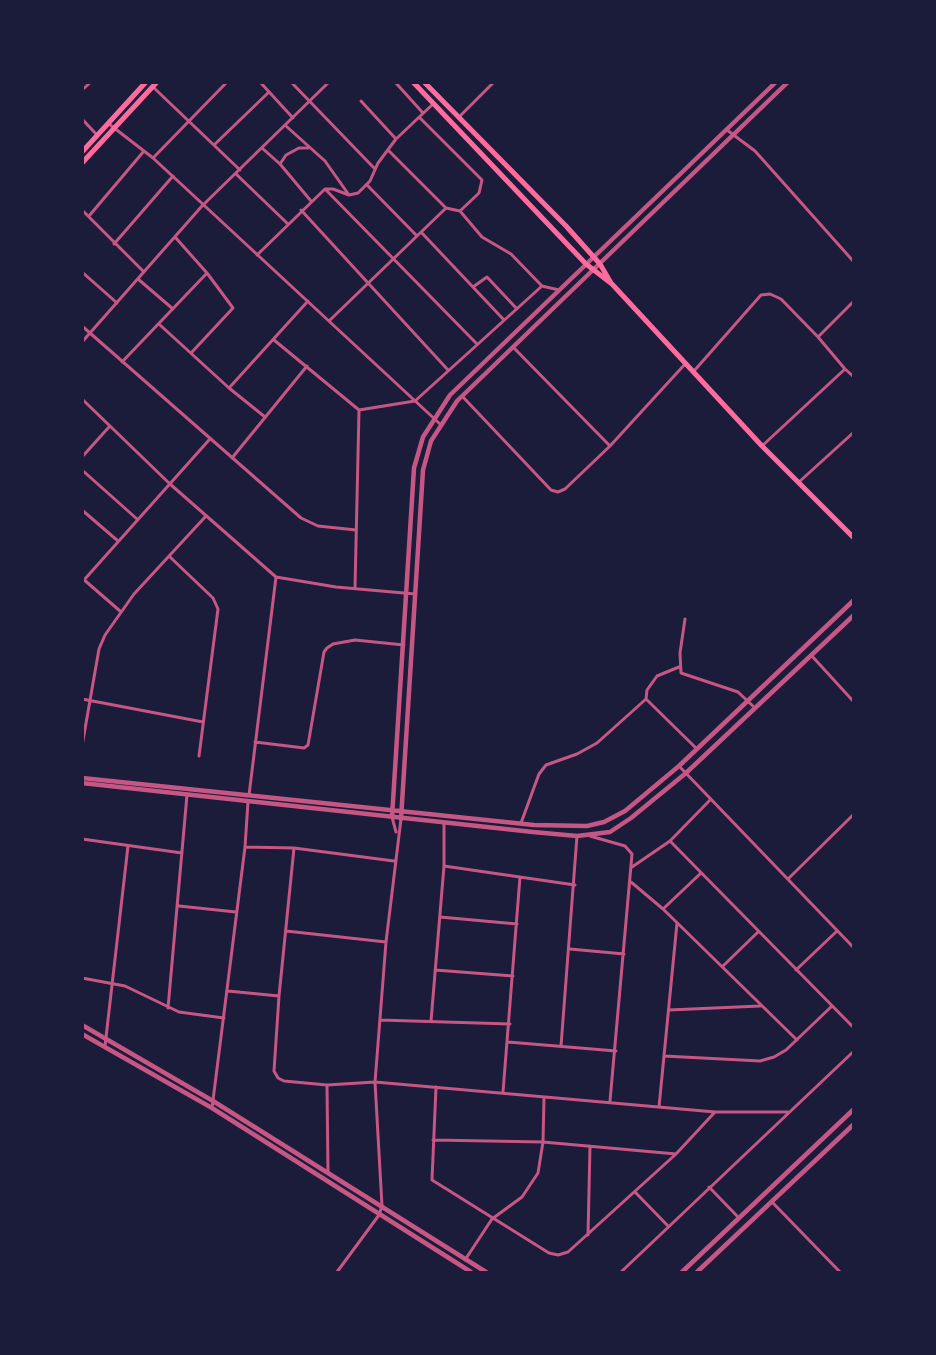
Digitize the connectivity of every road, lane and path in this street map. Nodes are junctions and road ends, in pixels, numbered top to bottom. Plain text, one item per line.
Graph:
1 (91, 82) edge
2 (146, 82) edge
3 (226, 82) edge
4 (260, 82) edge
5 (291, 82) edge
6 (395, 82) edge
7 (413, 82) edge
8 (424, 82) edge
9 (495, 82) edge
10 (776, 82) edge
11 (788, 82) edge
12 (328, 83) edge
13 (155, 85) edge
14 (82, 90) edge
15 (269, 92) junction
16 (361, 101) dead end
17 (311, 102) junction
18 (433, 104) junction
19 (423, 113) junction
20 (419, 117) junction
21 (293, 118) junction
22 (458, 118) junction
23 (82, 119) edge
24 (189, 121) junction
25 (109, 124) junction
26 (286, 126) junction
27 (114, 129) junction
28 (727, 130) junction
29 (733, 135) junction
30 (98, 136) junction
31 (396, 139) junction
32 (214, 145) junction
33 (310, 147) junction
34 (262, 148) junction
35 (388, 150) junction
36 (144, 151) junction
37 (82, 152) edge
38 (153, 158) junction
39 (82, 163) edge
40 (280, 164) junction
41 (375, 169) junction
42 (240, 170) junction
43 (236, 174) junction
44 (172, 176) junction
45 (367, 185) junction
46 (325, 189) junction
47 (349, 195) junction
48 (311, 201) junction
49 (202, 206) junction
50 (446, 208) junction
51 (82, 210) edge
52 (301, 210) junction
53 (460, 211) junction
54 (89, 216) junction
55 (288, 224) junction
56 (421, 232) junction
57 (417, 236) junction
58 (175, 237) junction
59 (114, 244) junction
60 (257, 255) junction
61 (593, 256) junction
62 (394, 260) junction
63 (854, 262) edge
64 (586, 264) junction
65 (600, 264) junction
66 (594, 271) junction
67 (82, 272) edge
68 (144, 272) junction
69 (207, 273) junction
70 (138, 279) junction
71 (368, 284) junction
72 (612, 284) junction
73 (542, 286) junction
74 (473, 287) junction
75 (560, 291) junction
76 (308, 301) junction
77 (854, 301) edge
78 (117, 303) junction
79 (174, 309) junction
80 (517, 309) junction
81 (330, 320) junction
82 (504, 320) junction
83 (160, 325) junction
84 (82, 326) edge
85 (90, 333) junction
86 (818, 337) junction
87 (274, 340) junction
88 (82, 342) edge
89 (477, 344) junction
90 (513, 347) junction
91 (192, 352) junction
92 (122, 362) junction
93 (686, 363) junction
94 (307, 366) junction
95 (845, 369) junction
96 (448, 371) junction
97 (693, 372) junction
98 (854, 377) edge
99 (229, 388) junction
100 (462, 396) junction
101 (82, 399) edge
102 (415, 401) junction
103 (359, 410) junction
104 (265, 417) junction
105 (433, 418) junction
106 (440, 424) junction
107 (109, 426) junction
108 (854, 432) edge
109 (209, 439) junction
110 (610, 446) junction
111 (762, 446) junction
112 (82, 457) edge
113 (232, 458) junction
114 (82, 470) edge
115 (798, 483) junction
116 (170, 484) junction
117 (82, 510) edge
118 (206, 516) junction
119 (137, 519) junction
120 (356, 530) junction
121 (854, 538) edge
122 (118, 542) junction
123 (170, 557) junction
124 (276, 577) junction
125 (83, 579) edge
126 (355, 588) junction
127 (407, 594) junction
128 (416, 594) junction
129 (854, 600) edge
130 (120, 611) junction
131 (854, 615) edge
132 (685, 619) dead end
133 (404, 645) junction
134 (810, 656) junction
135 (679, 667) junction
136 (82, 699) edge
137 (646, 699) junction
138 (92, 700) junction
139 (748, 701) junction
140 (854, 702) edge
141 (755, 708) junction
142 (203, 722) junction
143 (255, 742) junction
144 (82, 746) edge
145 (697, 749) junction
146 (198, 756) dead end
147 (679, 766) junction
148 (686, 773) junction
149 (82, 778) edge
150 (82, 783) edge
151 (188, 789) junction
152 (187, 795) junction
153 (249, 795) junction
154 (711, 800) junction
155 (248, 802) junction
156 (393, 809) junction
157 (402, 810) junction
158 (854, 814) edge
159 (392, 818) junction
160 (401, 819) junction
161 (444, 822) junction
162 (521, 823) junction
163 (397, 834) junction
164 (577, 836) junction
165 (588, 836) junction
166 (82, 839) edge
167 (670, 841) junction
168 (128, 846) junction
169 (245, 847) junction
170 (294, 848) junction
171 (182, 853) junction
172 (394, 861) junction
173 (444, 867) junction
174 (632, 867) junction
175 (701, 873) junction
176 (520, 877) junction
177 (788, 879) junction
178 (631, 881) junction
179 (575, 885) junction
180 (179, 906) junction
181 (663, 909) junction
182 (236, 912) junction
183 (440, 917) junction
184 (677, 922) junction
185 (517, 924) junction
186 (286, 931) junction
187 (837, 931) junction
188 (759, 932) junction
189 (386, 942) junction
190 (854, 948) edge
191 (570, 949) junction
192 (624, 954) junction
193 (723, 966) junction
194 (435, 970) junction
195 (796, 970) junction
196 (513, 976) junction
197 (82, 978) edge
198 (113, 982) junction
199 (228, 991) junction
200 (279, 996) junction
201 (761, 1005) junction
202 (832, 1006) junction
203 (168, 1008) junction
204 (669, 1010) junction
205 (224, 1018) junction
206 (380, 1020) junction
207 (431, 1021) junction
208 (510, 1024) junction
209 (82, 1025) edge
210 (854, 1028) edge
211 (82, 1034) edge
212 (106, 1039) junction
213 (797, 1040) junction
214 (508, 1042) junction
215 (105, 1046) junction
216 (561, 1046) junction
217 (616, 1051) junction
218 (854, 1051) edge
219 (664, 1056) junction
220 (375, 1082) junction
221 (327, 1085) junction
222 (436, 1088) junction
223 (503, 1092) junction
224 (544, 1098) junction
225 (213, 1101) junction
226 (610, 1101) junction
227 (659, 1107) junction
228 (212, 1108) junction
229 (854, 1109) edge
230 (715, 1112) junction
231 (788, 1112) junction
232 (854, 1124) edge
233 (433, 1140) junction
234 (543, 1142) junction
235 (590, 1146) junction
236 (676, 1154) junction
237 (328, 1173) junction
238 (709, 1187) junction
239 (635, 1192) junction
240 (772, 1202) junction
241 (382, 1206) junction
242 (379, 1215) junction
243 (739, 1218) junction
244 (492, 1219) junction
245 (668, 1226) junction
246 (588, 1235) junction
247 (465, 1260) junction
248 (338, 1272) edge
249 (471, 1272) edge
250 (486, 1272) edge
251 (621, 1272) edge
252 (682, 1272) edge
253 (697, 1272) edge
254 (840, 1272) edge

1 - 14 street
2 - 25 highway
3 - 24 street
4 - 15 street
5 - 17 street
6 - 19 street
7 - 18 highway
8 - 22 highway
9 - 22 street
10 - 28 street
11 - 29 street
12 - 17 street
13 - 24 street
13 - 27 highway
15 - 21 street
15 - 32 street
16 - 31 street
17 - 21 street
17 - 41 street
18 - 19 street
18 - 64 highway
19 - 20 street
20 - 31 street
20 - 53 street
21 - 26 street
22 - 61 highway
23 - 30 street
24 - 32 street
24 - 38 street
25 - 27 street
25 - 30 highway
26 - 33 street
26 - 34 street
27 - 36 street
27 - 39 highway
28 - 29 street
28 - 61 street
29 - 63 street
29 - 65 street
30 - 37 highway
31 - 35 street
32 - 42 street
33 - 40 street
33 - 47 street
34 - 40 street
34 - 42 street
35 - 41 street
35 - 50 street
36 - 38 street
36 - 54 street
38 - 44 street
40 - 48 street
41 - 45 street
42 - 43 street
43 - 49 street
43 - 55 street
44 - 49 street
44 - 59 street
45 - 47 street
45 - 57 street
46 - 47 street
46 - 48 street
46 - 62 street
48 - 52 street
49 - 58 street
49 - 60 street
50 - 53 street
50 - 56 street
51 - 54 street
52 - 55 street
52 - 71 street
53 - 73 street
54 - 59 street
55 - 60 street
56 - 57 street
56 - 74 street
57 - 62 street
58 - 68 street
58 - 69 street
59 - 68 street
60 - 76 street
61 - 64 street
61 - 65 highway
62 - 71 street
62 - 89 street
64 - 66 highway
64 - 75 street
65 - 66 street
65 - 72 highway
66 - 72 highway
66 - 90 street
67 - 78 street
68 - 70 street
69 - 79 street
69 - 91 street
70 - 78 street
70 - 79 street
71 - 81 street
71 - 96 street
72 - 93 highway
73 - 75 street
73 - 80 street
74 - 80 street
74 - 82 street
75 - 105 street
76 - 81 street
76 - 87 street
77 - 86 street
78 - 85 street
79 - 83 street
80 - 82 street
81 - 102 street
82 - 89 street
83 - 91 street
83 - 92 street
84 - 85 street
85 - 88 street
85 - 92 street
86 - 95 street
86 - 97 street
87 - 94 street
87 - 99 street
89 - 96 street
90 - 100 street
90 - 110 street
91 - 99 street
92 - 109 street
93 - 97 highway
93 - 110 street
94 - 103 street
94 - 104 street
95 - 98 street
95 - 111 street
96 - 102 street
97 - 111 highway
99 - 104 street
100 - 106 street
100 - 110 street
101 - 107 street
102 - 103 street
102 - 105 street
103 - 120 street
104 - 113 street
105 - 106 street
105 - 127 street
106 - 128 street
107 - 112 street
107 - 116 street
108 - 115 street
109 - 113 street
109 - 116 street
111 - 115 highway
113 - 120 street
114 - 119 street
115 - 121 highway
116 - 118 street
116 - 119 street
117 - 122 street
118 - 123 street
118 - 124 street
119 - 122 street
120 - 126 street
122 - 125 street
123 - 130 street
123 - 142 street
124 - 126 street
124 - 143 street
125 - 130 street
126 - 127 street
127 - 128 street
127 - 133 street
128 - 157 street
129 - 139 street
130 - 138 street
131 - 134 street
132 - 135 street
133 - 143 street
133 - 156 street
134 - 140 street
134 - 141 street
135 - 137 street
135 - 139 street
136 - 138 street
137 - 145 street
137 - 162 street
138 - 142 street
138 - 144 street
139 - 141 street
139 - 145 street
141 - 148 street
142 - 146 street
143 - 153 street
145 - 147 street
147 - 148 street
147 - 162 street
148 - 154 street
148 - 165 street
149 - 151 street
150 - 152 street
151 - 152 street
151 - 153 street
152 - 155 street
152 - 171 street
153 - 155 street
153 - 156 street
154 - 167 street
154 - 177 street
155 - 159 street
155 - 169 street
156 - 157 street
156 - 159 street
157 - 160 street
157 - 162 street
158 - 177 street
159 - 160 street
159 - 163 street
160 - 161 street
160 - 163 street
161 - 164 street
161 - 173 street
163 - 172 street
164 - 165 street
164 - 179 street
165 - 174 street
166 - 168 street
167 - 174 street
167 - 175 street
168 - 171 street
168 - 198 street
169 - 170 street
169 - 182 street
170 - 172 street
170 - 186 street
171 - 180 street
172 - 189 street
173 - 176 street
173 - 183 street
174 - 178 street
175 - 181 street
175 - 188 street
176 - 179 street
176 - 185 street
177 - 187 street
178 - 181 street
178 - 192 street
179 - 191 street
180 - 182 street
180 - 203 street
181 - 184 street
182 - 199 street
183 - 185 street
183 - 194 street
184 - 193 street
184 - 204 street
185 - 196 street
186 - 189 street
186 - 200 street
187 - 190 street
187 - 195 street
188 - 193 street
188 - 195 street
189 - 206 street
191 - 192 street
191 - 216 street
192 - 217 street
193 - 201 street
194 - 196 street
194 - 207 street
195 - 202 street
196 - 208 street
197 - 198 street
198 - 203 street
198 - 212 street
199 - 200 street
199 - 205 street
200 - 221 street
201 - 204 street
201 - 213 street
202 - 210 street
202 - 213 street
203 - 205 street
204 - 219 street
205 - 225 street
206 - 207 street
206 - 220 street
207 - 208 street
208 - 214 street
209 - 212 street
211 - 215 street
212 - 215 street
212 - 225 street
213 - 219 street
214 - 216 street
214 - 223 street
215 - 228 street
216 - 217 street
217 - 226 street
218 - 231 street
219 - 227 street
220 - 221 street
220 - 222 street
220 - 241 street
221 - 237 street
222 - 223 street
222 - 233 street
223 - 224 street
224 - 226 street
224 - 234 street
225 - 228 street
225 - 237 street
226 - 227 street
227 - 230 street
228 - 242 street
229 - 243 street
230 - 231 street
230 - 236 street
231 - 238 street
232 - 240 street
233 - 234 street
233 - 244 street
234 - 235 street
234 - 244 street
235 - 236 street
235 - 246 street
236 - 239 street
237 - 241 street
238 - 243 street
238 - 245 street
239 - 245 street
239 - 246 street
240 - 253 street
240 - 254 street
241 - 242 street
241 - 247 street
242 - 248 street
242 - 249 street
243 - 252 street
244 - 246 street
244 - 247 street
245 - 251 street
247 - 250 street

